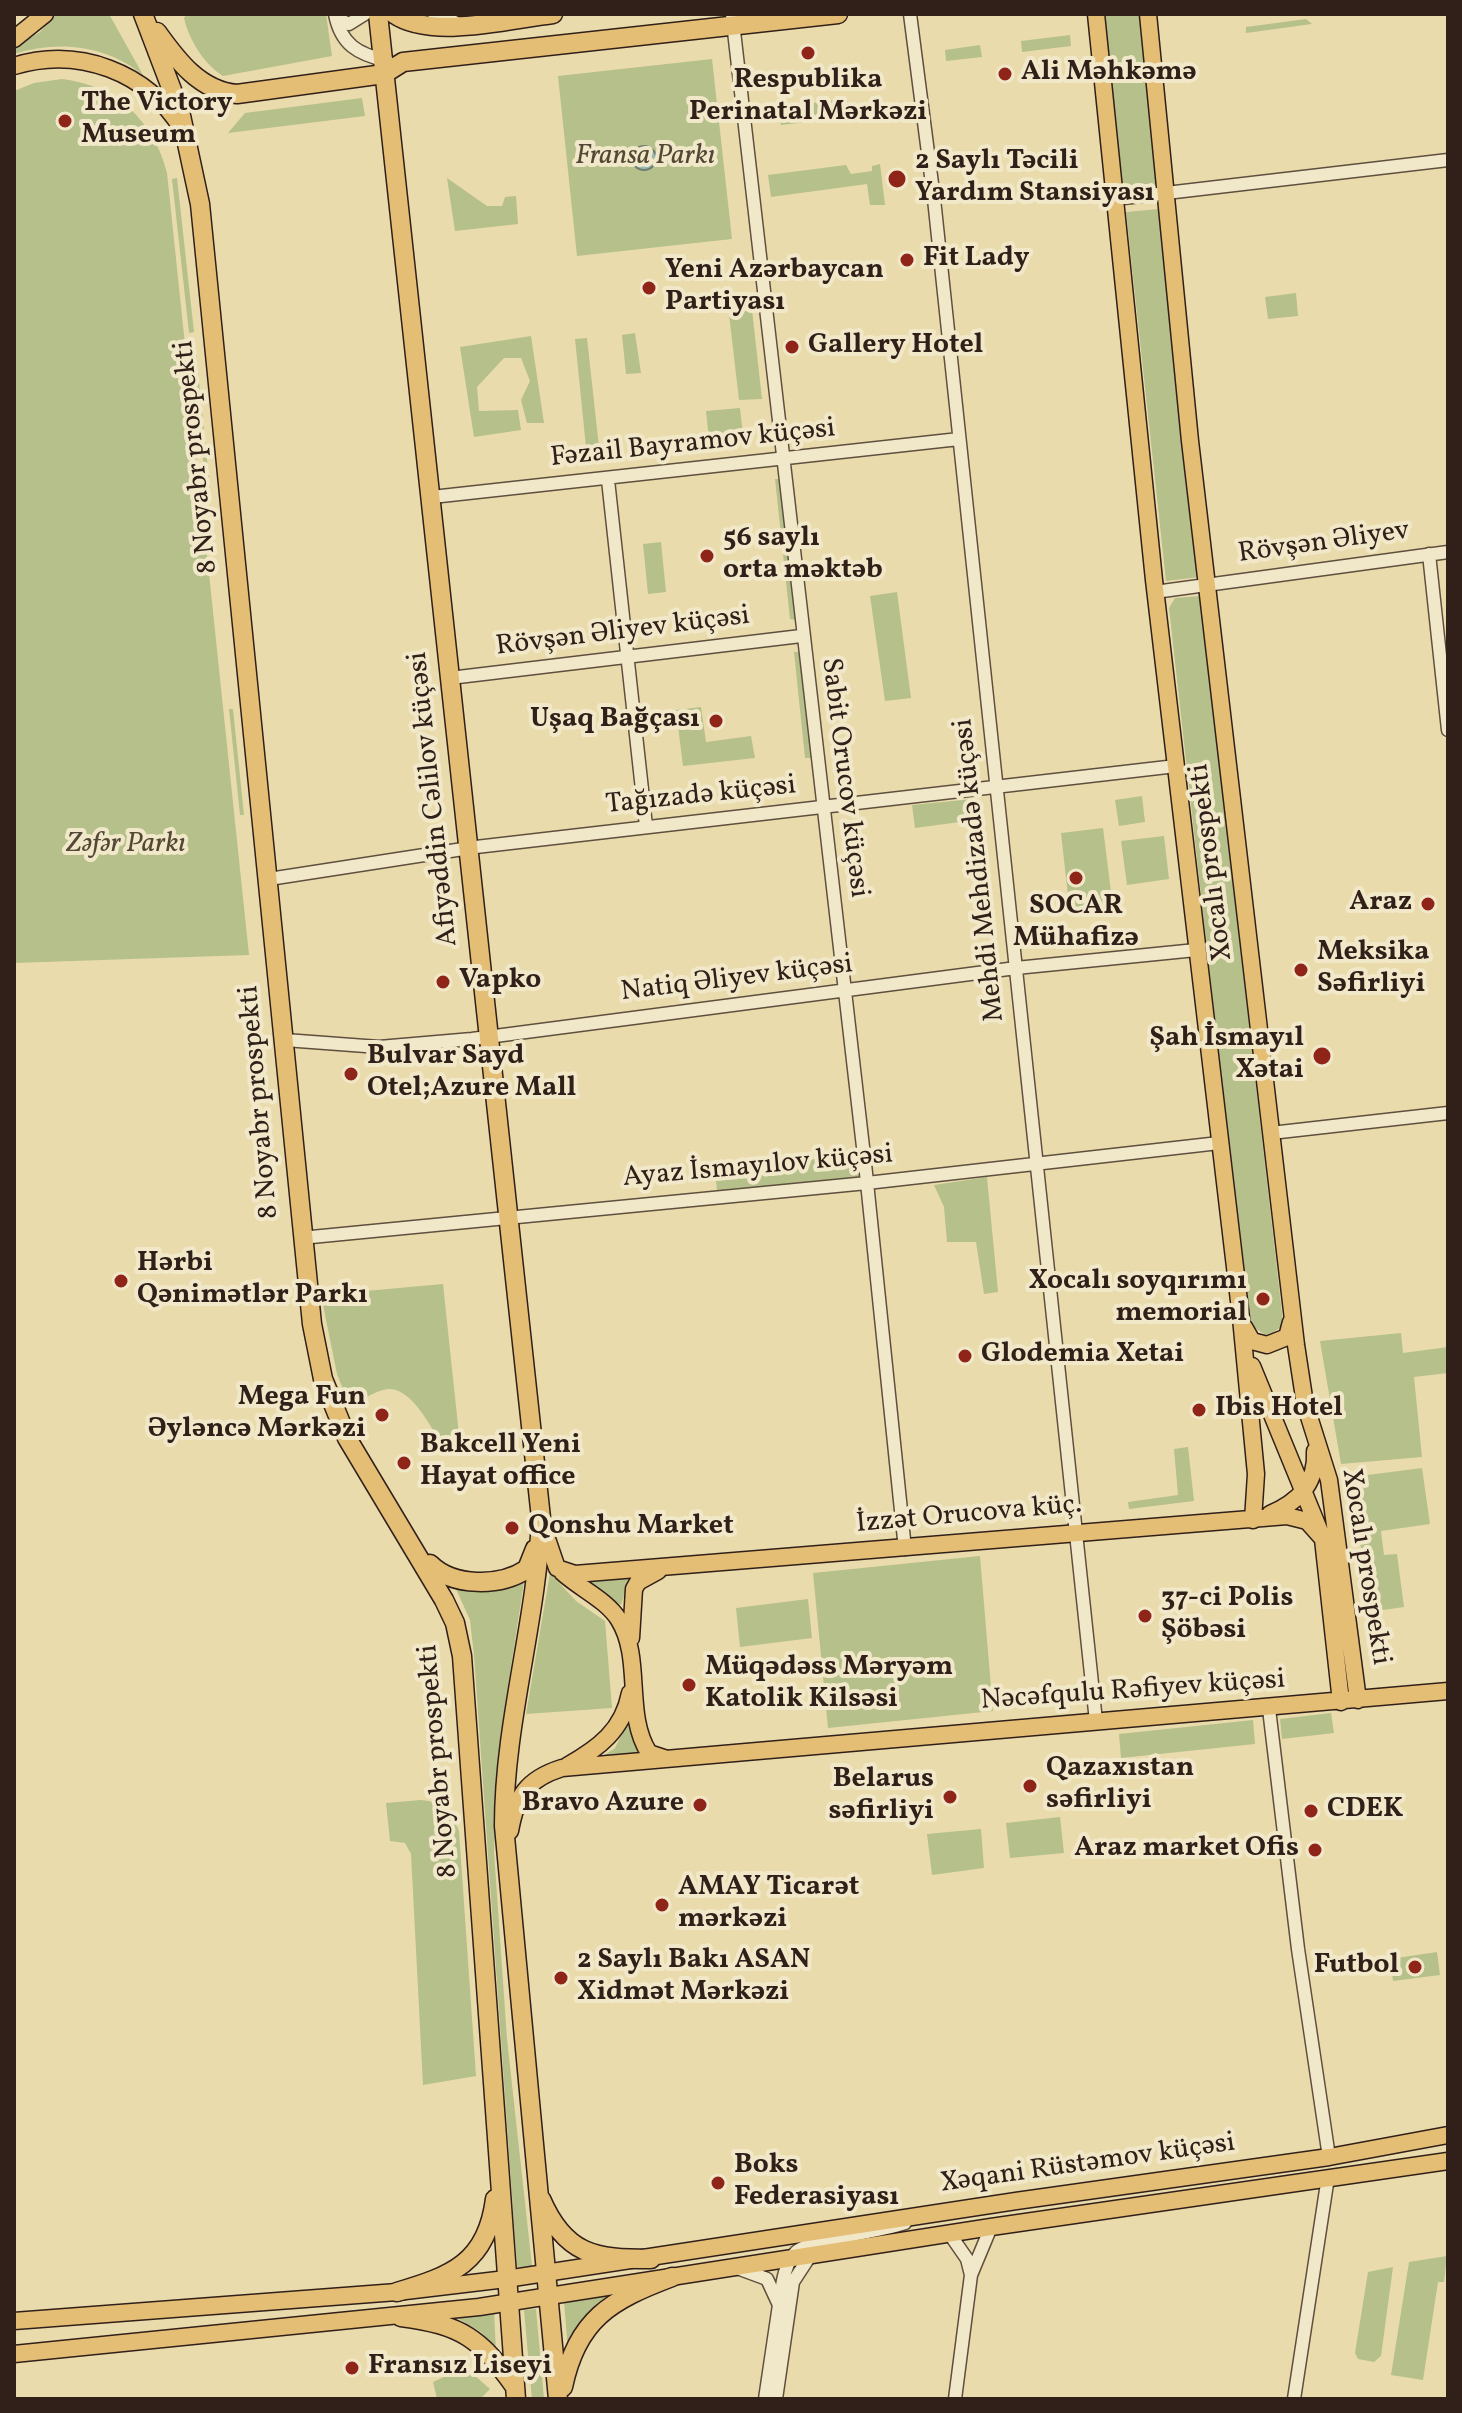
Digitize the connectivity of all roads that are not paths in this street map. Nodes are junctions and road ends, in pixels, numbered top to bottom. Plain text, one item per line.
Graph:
1 (45, 14) edge
2 (144, 14) edge
3 (365, 14) edge
4 (378, 14) edge
5 (394, 14) edge
6 (434, 14) edge
7 (553, 14) edge
8 (838, 14) edge
9 (910, 14) edge
10 (1096, 14) edge
11 (1148, 14) edge
12 (335, 16) edge
13 (733, 20) edge
14 (465, 25) junction
15 (14, 39) edge
16 (14, 66) edge
17 (384, 67) junction
18 (189, 142) junction
19 (1448, 160) edge
20 (1165, 192) junction
21 (1115, 199) junction
22 (959, 439) junction
23 (781, 460) junction
24 (608, 480) junction
25 (432, 497) junction
26 (1448, 552) edge
27 (1429, 554) junction
28 (1206, 585) junction
29 (1155, 592) junction
30 (801, 636) junction
31 (628, 657) junction
32 (450, 678) junction
33 (1448, 730) edge
34 (1176, 766) junction
35 (996, 787) junction
36 (823, 808) junction
37 (646, 826) junction
38 (468, 848) junction
39 (269, 879) junction
40 (1196, 950) junction
41 (1016, 968) junction
42 (844, 990) junction
43 (489, 1036) junction
44 (285, 1040) junction
45 (1448, 1113) edge
46 (1271, 1133) junction
47 (1219, 1143) junction
48 (1036, 1162) junction
49 (867, 1183) junction
50 (508, 1217) junction
51 (301, 1238) junction
52 (1292, 1314) junction
53 (1241, 1318) junction
54 (1314, 1439) junction
55 (1329, 1480) junction
56 (1306, 1490) junction
57 (541, 1518) junction
58 (1253, 1520) junction
59 (1076, 1533) junction
60 (1323, 1539) junction
61 (414, 1547) junction
62 (905, 1549) junction
63 (557, 1568) junction
64 (664, 1568) junction
65 (631, 1667) junction
66 (1448, 1691) edge
67 (1350, 1701) junction
68 (1269, 1709) junction
69 (1096, 1721) junction
70 (678, 1760) junction
71 (562, 1768) junction
72 (506, 1857) junction
73 (1448, 2135) edge
74 (1329, 2157) junction
75 (1448, 2161) edge
76 (499, 2164) junction
77 (534, 2170) junction
78 (1328, 2177) junction
79 (927, 2215) junction
80 (991, 2227) junction
81 (949, 2233) junction
82 (810, 2256) junction
83 (651, 2259) junction
84 (791, 2259) junction
85 (733, 2268) junction
86 (546, 2274) junction
87 (971, 2275) junction
88 (672, 2277) junction
89 (506, 2279) junction
90 (397, 2292) junction
91 (548, 2297) junction
92 (508, 2303) junction
93 (779, 2305) junction
94 (401, 2317) junction
95 (14, 2321) edge
96 (14, 2354) edge
97 (516, 2394) edge
98 (559, 2399) edge
99 (765, 2399) edge
100 (776, 2399) edge
101 (956, 2399) edge
102 (1294, 2399) edge

1 - 15 main road
2 - 17 highway
2 - 18 highway, 8 Noyabr prospekti
3 - 12 street
4 - 17 highway, Afiyəddin Cəlilov küçəsi
5 - 14 highway
6 - 14 street
7 - 14 highway
8 - 13 highway
9 - 22 street, Mehdi Mehdizadə küçəsi
10 - 21 main road, Xocalı prospekti
11 - 20 main road, Xocalı prospekti
12 - 17 street
13 - 17 highway
13 - 23 street, Sabit Orucov küçəsi
16 - 18 main road
17 - 25 highway, Afiyəddin Cəlilov küçəsi
18 - 39 highway, 8 Noyabr prospekti
19 - 20 street
20 - 21 street
20 - 28 main road, Xocalı prospekti
21 - 29 main road, Xocalı prospekti
22 - 23 street, Fəzail Bayramov küçəsi
22 - 35 street, Mehdi Mehdizadə küçəsi
23 - 24 street, Fəzail Bayramov küçəsi
23 - 30 street, Sabit Orucov küçəsi
24 - 25 street, Fəzail Bayramov küçəsi
24 - 31 street
25 - 32 highway, Afiyəddin Cəlilov küçəsi
26 - 27 street, Rövşən Əliyev
27 - 28 street, Rövşən Əliyev
27 - 33 street
28 - 29 street, Rövşən Əliyev
28 - 46 main road, Xocalı prospekti
29 - 34 main road, Xocalı prospekti
30 - 31 street, Rövşən Əliyev küçəsi
30 - 36 street, Sabit Orucov küçəsi
31 - 32 street, Rövşən Əliyev küçəsi
31 - 37 street
32 - 38 highway, Afiyəddin Cəlilov küçəsi
34 - 35 street, Tağızadə küçəsi
34 - 40 main road, Xocalı prospekti
35 - 36 street, Tağızadə küçəsi
35 - 41 street, Mehdi Mehdizadə küçəsi
36 - 37 street, Tağızadə küçəsi
36 - 42 street, Sabit Orucov küçəsi
37 - 38 street, Tağızadə küçəsi
38 - 39 street
38 - 43 highway, Afiyəddin Cəlilov küçəsi
39 - 44 highway, 8 Noyabr prospekti
40 - 41 street, Natiq Əliyev küçəsi
40 - 47 main road, Xocalı prospekti
41 - 42 street, Natiq Əliyev küçəsi
41 - 48 street, Mehdi Mehdizadə küçəsi
42 - 43 street, Natiq Əliyev küçəsi
42 - 49 street, Sabit Orucov küçəsi
43 - 44 street, Natiq Əliyev küçəsi
43 - 50 highway, Afiyəddin Cəlilov küçəsi
44 - 51 highway, 8 Noyabr prospekti
45 - 46 street
46 - 52 main road, Xocalı prospekti
47 - 48 street, Ayaz İsmayılov küçəsi
47 - 53 main road, Xocalı prospekti
48 - 49 street, Ayaz İsmayılov küçəsi
48 - 59 street, Mehdi Mehdizadə küçəsi
49 - 50 street, Ayaz İsmayılov küçəsi
49 - 62 street, Sabit Orucov küçəsi
50 - 51 street, Ayaz İsmayılov küçəsi
50 - 57 highway, Afiyəddin Cəlilov küçəsi
51 - 61 highway, 8 Noyabr prospekti
52 - 53 main road
52 - 54 main road, Xocalı prospekti
53 - 56 main road, Xocalı prospekti
53 - 58 main road, Xocalı prospekti
54 - 55 main road, Xocalı prospekti
54 - 56 main road
55 - 56 main road
55 - 67 main road, Xocalı prospekti
56 - 58 main road
56 - 60 main road, Xocalı prospekti
57 - 61 highway
57 - 63 main road
57 - 72 highway, 8 Noyabr prospekti
58 - 59 main road, İzzət Orucova küç.
58 - 60 main road, İzzət Orucova küç.
59 - 62 main road, İzzət Orucova küç.
59 - 69 street, Mehdi Mehdizadə küçəsi
60 - 67 main road, Xocalı prospekti
61 - 76 highway, 8 Noyabr prospekti
62 - 64 main road, İzzət Orucova küç.
63 - 64 main road, İzzət Orucova küç.
63 - 65 main road
64 - 65 main road
65 - 70 main road
65 - 71 main road
66 - 67 main road, Nəcəfqulu Rəfiyev küçəsi
67 - 68 main road, Nəcəfqulu Rəfiyev küçəsi
68 - 69 main road, Nəcəfqulu Rəfiyev küçəsi
68 - 74 street
69 - 70 main road, Nəcəfqulu Rəfiyev küçəsi
70 - 71 main road, Nəcəfqulu Rəfiyev küçəsi
71 - 72 main road
72 - 77 highway, 8 Noyabr prospekti
73 - 74 main road, Xəqani Rüstəmov küçəsi
74 - 79 main road, Xəqani Rüstəmov küçəsi
75 - 78 main road
76 - 89 highway, 8 Noyabr prospekti
76 - 90 highway
77 - 83 highway
77 - 86 highway, 8 Noyabr prospekti
78 - 80 main road
78 - 102 street
79 - 83 main road, Xəqani Rüstəmov küçəsi
79 - 84 street
80 - 81 main road
80 - 87 street
81 - 82 main road
81 - 87 street
82 - 84 main road
82 - 100 street
83 - 86 main road, Xəqani Rüstəmov küçəsi
84 - 85 main road
84 - 93 street
85 - 88 main road
85 - 93 street
86 - 89 main road, Xəqani Rüstəmov küçəsi
86 - 91 highway, 8 Noyabr prospekti
87 - 101 street
88 - 91 main road
88 - 98 highway
89 - 90 main road
89 - 92 highway, 8 Noyabr prospekti
90 - 95 main road
91 - 92 main road
91 - 98 highway, 8 Noyabr prospekti
92 - 94 main road
92 - 97 highway, 8 Noyabr prospekti
93 - 99 street
94 - 96 main road
94 - 97 highway

